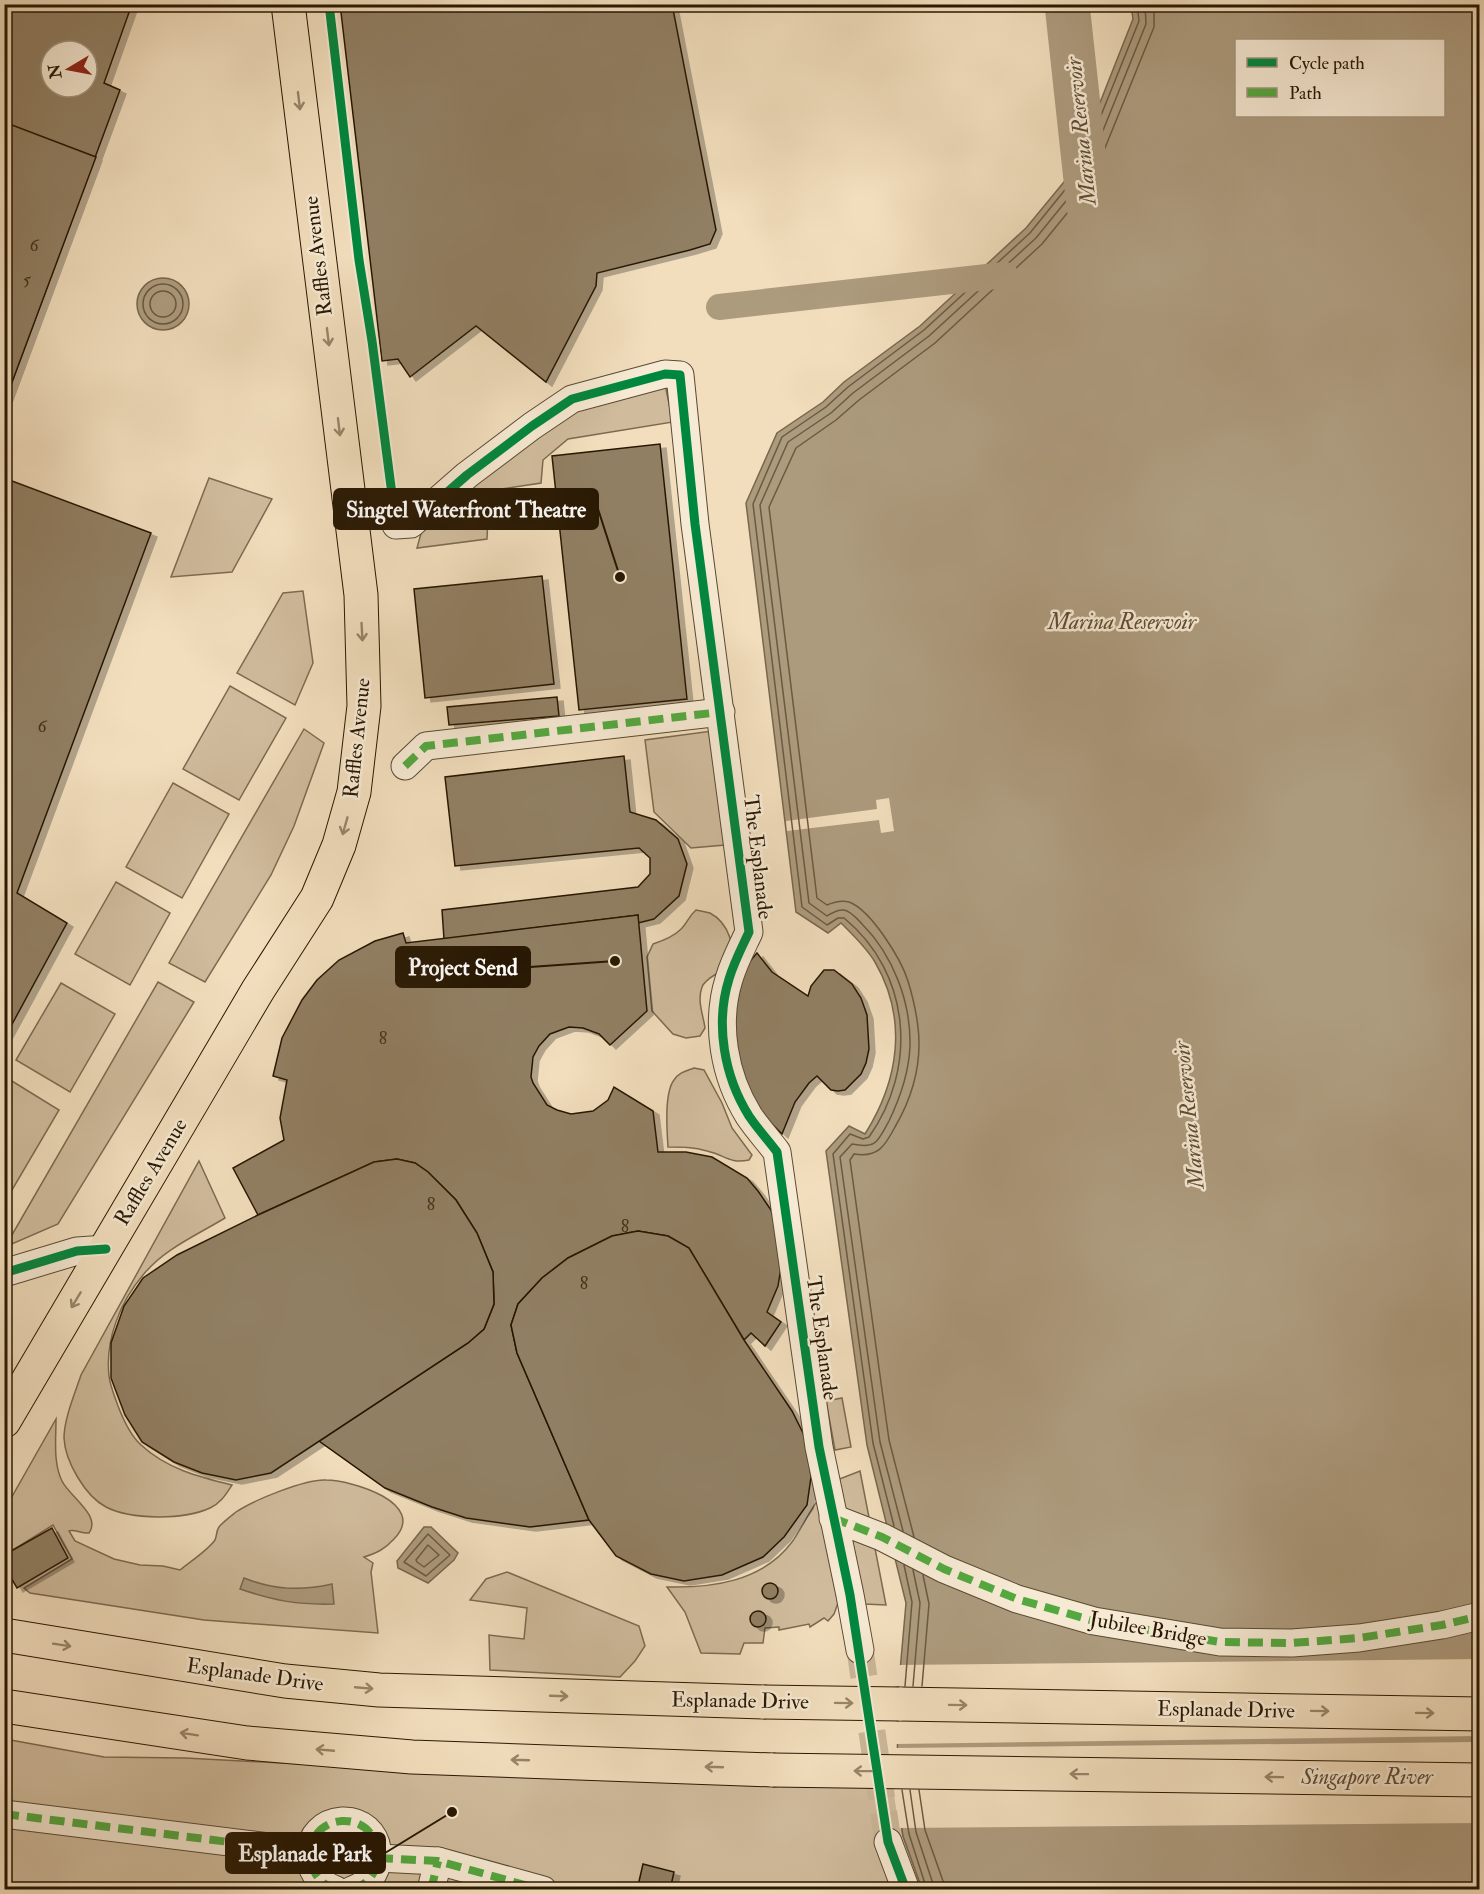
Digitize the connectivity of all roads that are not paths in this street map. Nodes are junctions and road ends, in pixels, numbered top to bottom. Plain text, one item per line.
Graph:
1 (288, 4) edge
2 (396, 525) dead end
3 (721, 712) junction
4 (405, 766) dead end
5 (106, 1249) junction
6 (4, 1273) edge
7 (4, 1420) edge
8 (834, 1518) junction
9 (1479, 1616) edge
10 (4, 1635) edge
11 (860, 1650) tunnel mouth
12 (4, 1706) edge
13 (1479, 1714) edge
14 (1479, 1780) edge
15 (4, 1814) edge
16 (888, 1842) tunnel mouth
17 (310, 1852) junction
18 (378, 1858) junction
19 (438, 1861) junction
20 (336, 1890) edge
21 (352, 1890) edge
22 (431, 1890) edge
23 (543, 1890) edge
24 (906, 1890) edge

1 -> 5 main road, Raffles Avenue
2 - 3 street, The Esplanade
3 - 4 street
3 - 8 street, The Esplanade
5 - 6 street
5 -> 7 main road, Raffles Avenue
8 - 9 street, Jubilee Bridge
8 - 11 street, The Esplanade
10 -> 13 main road, Esplanade Drive, bridge
14 -> 12 main road, bridge
15 - 17 street
16 - 24 street
17 - 18 street
17 - 20 street
18 - 19 street
18 - 21 street
19 - 22 street
19 - 23 street

